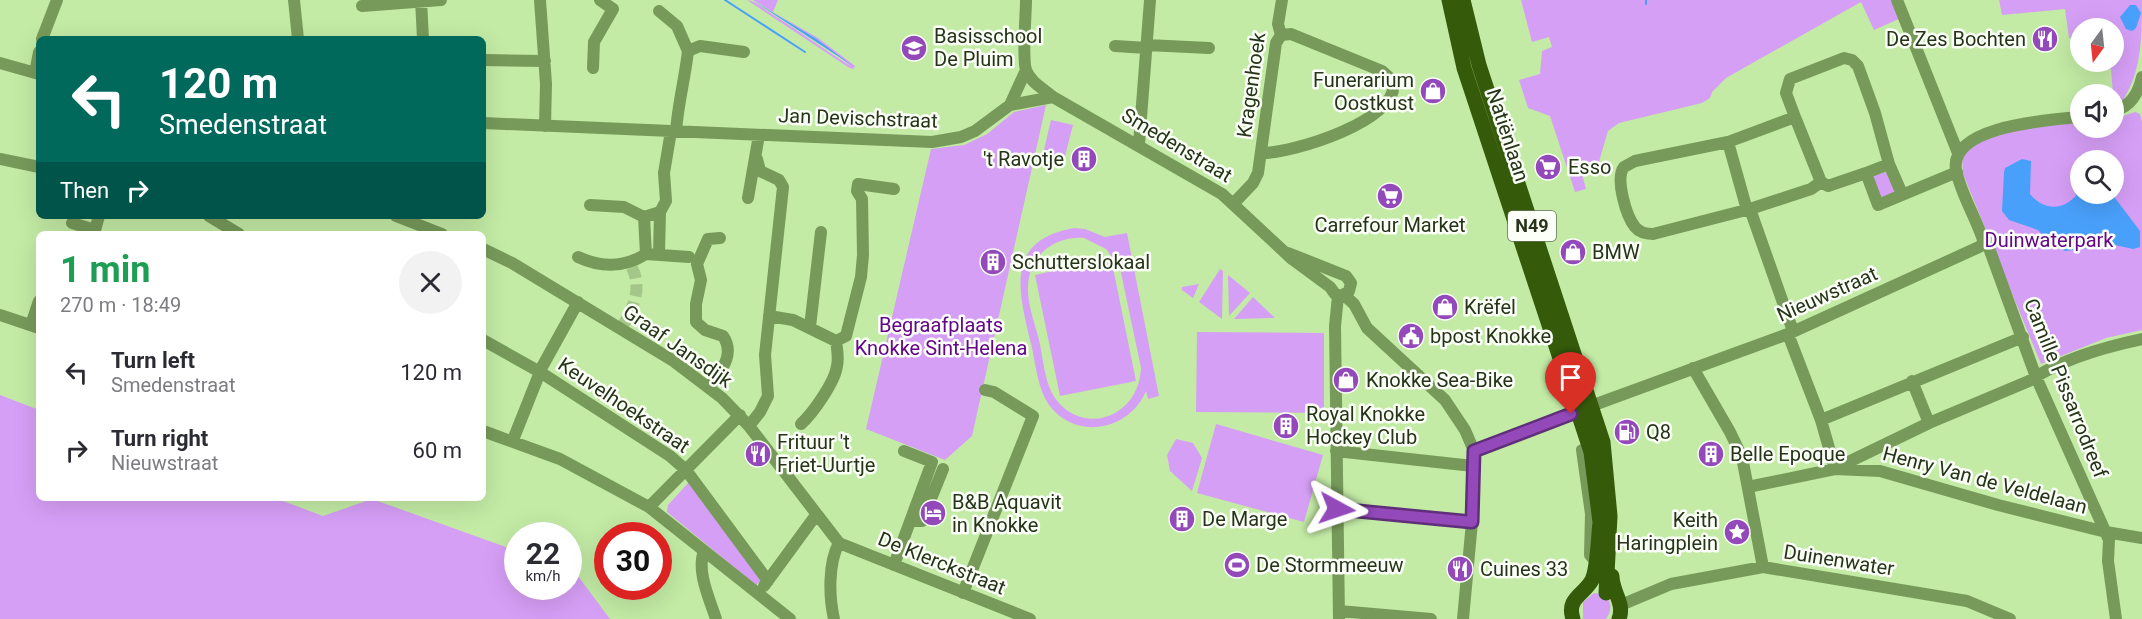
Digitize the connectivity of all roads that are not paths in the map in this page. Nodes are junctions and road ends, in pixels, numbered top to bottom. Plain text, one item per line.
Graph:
1 (57, 0) edge
2 (294, 0) edge
3 (441, 0) edge
4 (540, 0) edge
5 (600, 0) edge
6 (1026, 0) edge
7 (1150, 0) edge
8 (1282, 0) edge
9 (1449, 0) edge
10 (1463, 0) edge
11 (1897, 0) edge
12 (422, 1) edge
13 (362, 6) dead end
14 (659, 12) dead end
15 (1281, 35) junction
16 (43, 36) edge
17 (298, 36) edge
18 (423, 36) edge
19 (1115, 46) dead end
20 (1147, 46) junction
21 (1209, 48) dead end
22 (688, 51) junction
23 (744, 52) dead end
24 (486, 60) edge
25 (545, 61) junction
26 (0, 63) edge
27 (593, 68) dead end
28 (1026, 70) junction
29 (36, 74) edge
30 (2142, 77) edge
31 (1053, 97) junction
32 (1010, 105) junction
33 (2124, 106) edge
34 (1795, 117) junction
35 (2070, 118) edge
36 (486, 123) edge
37 (544, 126) junction
38 (674, 131) junction
39 (759, 135) junction
40 (1728, 142) junction
41 (1139, 144) junction
42 (1261, 153) junction
43 (1958, 153) junction
44 (0, 159) edge
45 (757, 159) junction
46 (1889, 164) junction
47 (36, 166) edge
48 (1957, 172) junction
49 (1866, 173) junction
50 (1821, 182) junction
51 (894, 189) dead end
52 (1902, 194) junction
53 (748, 198) dead end
54 (1234, 203) junction
55 (590, 206) dead end
56 (1749, 210) junction
57 (660, 212) junction
58 (644, 217) junction
59 (98, 219) edge
60 (214, 219) edge
61 (404, 219) edge
62 (72, 223) dead end
63 (234, 231) edge
64 (434, 231) edge
65 (821, 232) dead end
66 (720, 238) dead end
67 (1984, 243) junction
68 (486, 251) edge
69 (1288, 253) junction
70 (652, 254) junction
71 (578, 256) dead end
72 (693, 261) junction
73 (1341, 291) junction
74 (578, 302) junction
75 (0, 315) edge
76 (769, 316) junction
77 (35, 327) edge
78 (810, 327) junction
79 (1791, 333) junction
80 (2023, 337) junction
81 (2142, 339) edge
82 (836, 341) junction
83 (486, 342) edge
84 (1693, 368) junction
85 (540, 372) junction
86 (2036, 376) junction
87 (1912, 381) junction
88 (710, 388) junction
89 (985, 390) dead end
90 (1585, 408) junction
91 (740, 416) junction
92 (1821, 420) junction
93 (1929, 423) junction
94 (801, 424) dead end
95 (748, 426) junction
96 (486, 432) edge
97 (513, 440) junction
98 (1590, 447) junction
99 (904, 451) dead end
100 (1336, 451) junction
101 (1474, 451) junction
102 (1473, 466) junction
103 (943, 469) dead end
104 (1835, 469) junction
105 (686, 470) junction
106 (1748, 487) junction
107 (649, 507) junction
108 (1337, 509) junction
109 (816, 515) junction
110 (912, 521) junction
111 (1605, 521) junction
112 (1472, 522) junction
113 (2106, 532) junction
114 (2142, 538) edge
115 (839, 543) junction
116 (704, 551) junction
117 (1595, 561) junction
118 (894, 566) junction
119 (1762, 567) junction
120 (768, 580) junction
121 (963, 593) junction
122 (759, 595) junction
123 (1611, 599) edge
124 (1339, 615) edge
125 (716, 619) edge
126 (790, 619) edge
127 (834, 619) edge
128 (1030, 619) edge
129 (1431, 619) edge
130 (1463, 619) edge
131 (1573, 619) edge
132 (1580, 619) edge
133 (1611, 619) edge
134 (2010, 619) edge
135 (2116, 619) edge

1 - 16 street
2 - 17 street
3 - 12 street
4 - 25 street
5 - 27 street
6 - 28 street
7 - 20 street
8 - 15 street, Kragenhoek
9 - 90 main road, Natiënlaan / N49
10 - 90 main road, Natiënlaan / N49
11 - 43 street
12 - 13 street
12 - 18 street
14 - 22 street
15 - 42 street, Kragenhoek
15 - 42 street
19 - 20 street
20 - 21 street
20 - 41 street
22 - 23 street
22 - 38 street
24 - 25 street
25 - 37 street
26 - 29 street
28 - 31 street, Smedenstraat
28 - 32 street
30 - 33 street
31 - 32 street, Jan Devischstraat
31 - 41 street, Smedenstraat
32 - 39 street, Jan Devischstraat
34 - 40 street
34 - 46 street
34 - 50 street
35 - 43 street
36 - 37 street, Jan Devischstraat
37 - 38 street, Jan Devischstraat
38 - 39 street, Jan Devischstraat
38 - 57 street
39 - 45 street, Jan Devischstraat
40 - 56 street
40 - 56 street
41 - 54 street, Smedenstraat
42 - 54 street, Kragenhoek
43 - 48 street
44 - 47 street
45 - 53 street, Jan Devischstraat
45 - 76 street
46 - 49 street
46 - 52 street
48 - 52 street
48 - 67 street
49 - 50 street
49 - 52 street
50 - 56 street
51 - 82 street
54 - 69 street, Smedenstraat
55 - 58 street
56 - 79 street
57 - 58 street
57 - 70 street
58 - 70 street
59 - 62 street
60 - 63 street
61 - 64 street
65 - 78 street
66 - 72 street
67 - 79 street, Nieuwstraat
67 - 80 street, Camille Pissarrodreef
68 - 74 street, Graaf Jansdijk
69 - 73 street, Smedenstraat
69 - 73 street, Smedenstraat
70 - 71 street
70 - 72 street
72 - 88 street
73 - 100 street
73 - 101 street, Smedenstraat
74 - 85 street
74 - 88 street, Graaf Jansdijk
75 - 77 street
76 - 78 street
76 - 95 street
78 - 82 street
79 - 84 street, Nieuwstraat
79 - 92 street
80 - 86 street, Camille Pissarrodreef
80 - 87 street
81 - 86 street
82 - 94 street
83 - 85 street, Keuvelhoekstraat
84 - 90 street, Nieuwstraat
84 - 106 street
85 - 97 street
85 - 105 street, Keuvelhoekstraat
86 - 93 street
86 - 113 street, Camille Pissarrodreef
87 - 92 street
87 - 93 street
88 - 91 street, Graaf Jansdijk
89 - 121 street
90 - 98 main road, Natiënlaan / N49
90 - 101 street, Nieuwstraat
90 - 111 main road, Natiënlaan / N49
91 - 95 street, Graaf Jansdijk
91 - 105 street
92 - 104 street
93 - 104 street
95 - 109 street, Graaf Jansdijk
96 - 97 street
97 - 107 street
98 - 111 main road, Natiënlaan / N49
98 - 117 street
99 - 110 street
100 - 102 street
100 - 108 street
101 - 102 street, Smedenstraat
102 - 112 street, Smedenstraat
103 - 110 street
104 - 106 street, Henry Van de Veldelaan
104 - 113 street, Henry Van de Veldelaan
105 - 107 street
105 - 120 street, Keuvelhoekstraat
106 - 119 street
107 - 116 street
108 - 112 street
108 - 124 street
109 - 115 street, Graaf Jansdijk
109 - 120 street
110 - 118 street
111 - 117 main road, Natiënlaan / N49
111 - 123 main road, Natiënlaan / N49
112 - 130 street, Smedenstraat
113 - 114 street, Henry Van de Veldelaan
113 - 135 street, Camille Pissarrodreef
115 - 118 street, De Klerckstraat
115 - 127 street
116 - 122 street
116 - 125 street
117 - 131 main road, N49
118 - 121 street, De Klerckstraat
119 - 123 street, Duinenwater
119 - 134 street, Duinenwater
120 - 122 street
121 - 128 street, De Klerckstraat
122 - 126 street
123 - 132 main road, Natiënlaan / N49
123 - 133 main road, Natiënlaan / N49
124 - 129 street

